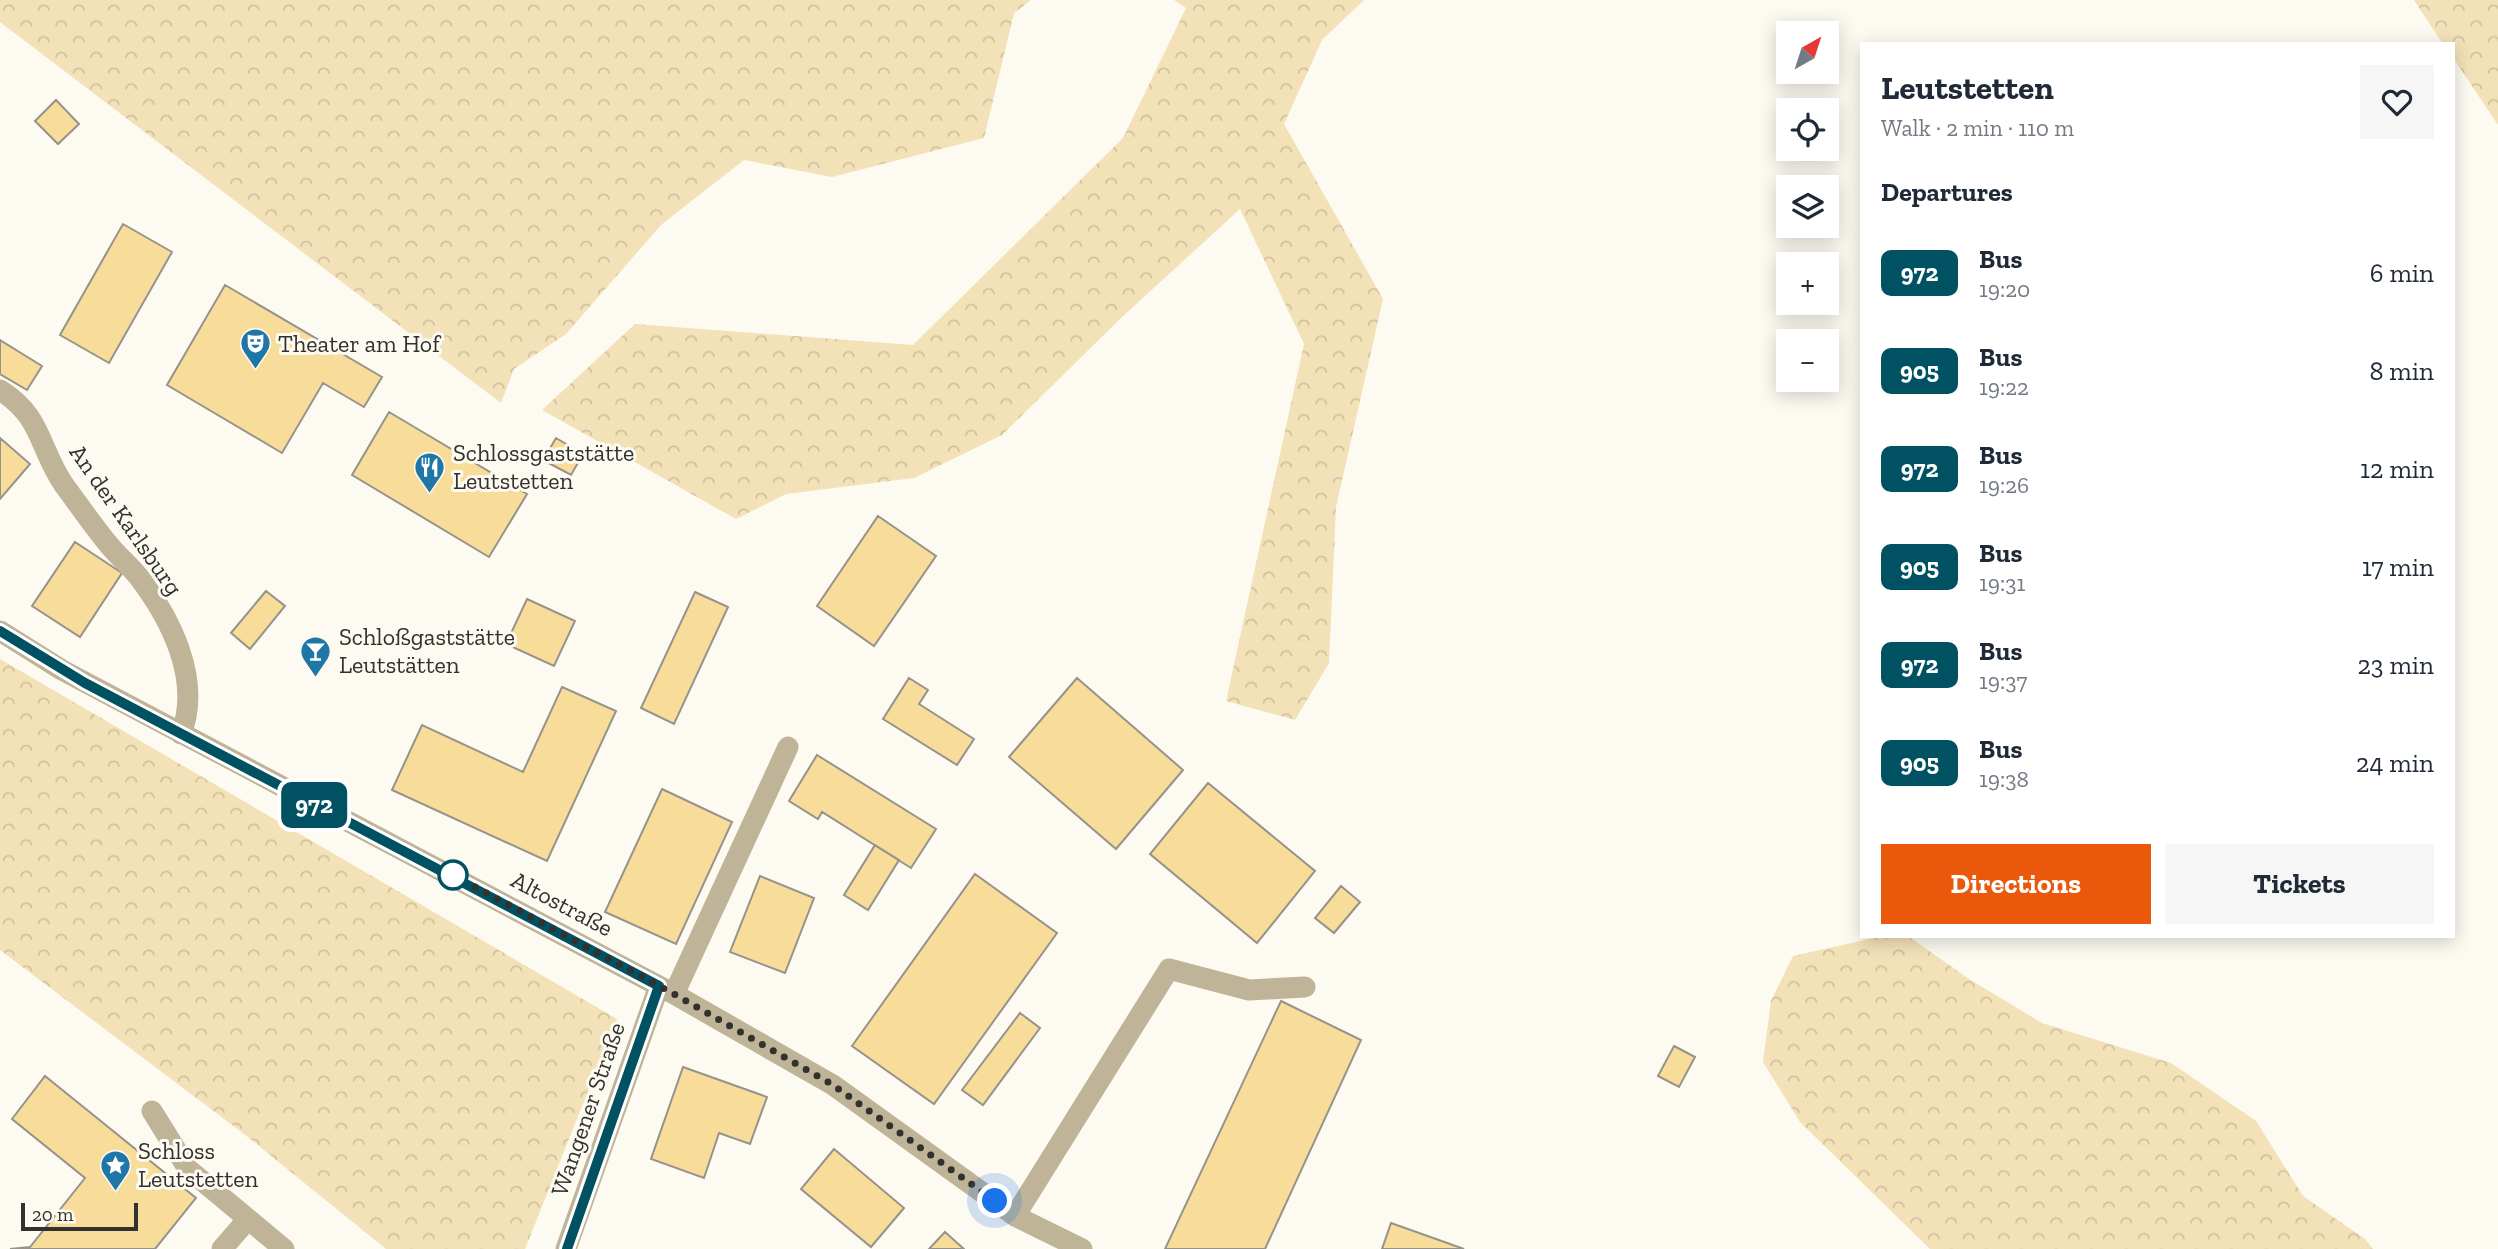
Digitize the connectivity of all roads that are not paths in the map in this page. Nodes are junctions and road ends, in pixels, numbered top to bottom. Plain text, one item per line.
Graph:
1 (0, 390) edge
2 (0, 631) edge
3 (181, 734) junction
4 (788, 747) dead end
5 (1305, 987) dead end
6 (666, 990) junction
7 (152, 1111) dead end
8 (1015, 1216) junction
9 (248, 1219) junction
10 (222, 1249) edge
11 (284, 1249) edge
12 (566, 1249) edge
13 (1082, 1249) edge

1 - 3 street, An der Karlsburg
2 - 3 street, Altostraße
3 - 6 street, Altostraße
4 - 6 street, Wangener Straße
5 - 8 street
6 - 8 street, Altostraße
6 - 12 street, Wangener Straße
7 - 9 street
8 - 13 street, Altostraße
9 - 10 street
9 - 11 street

